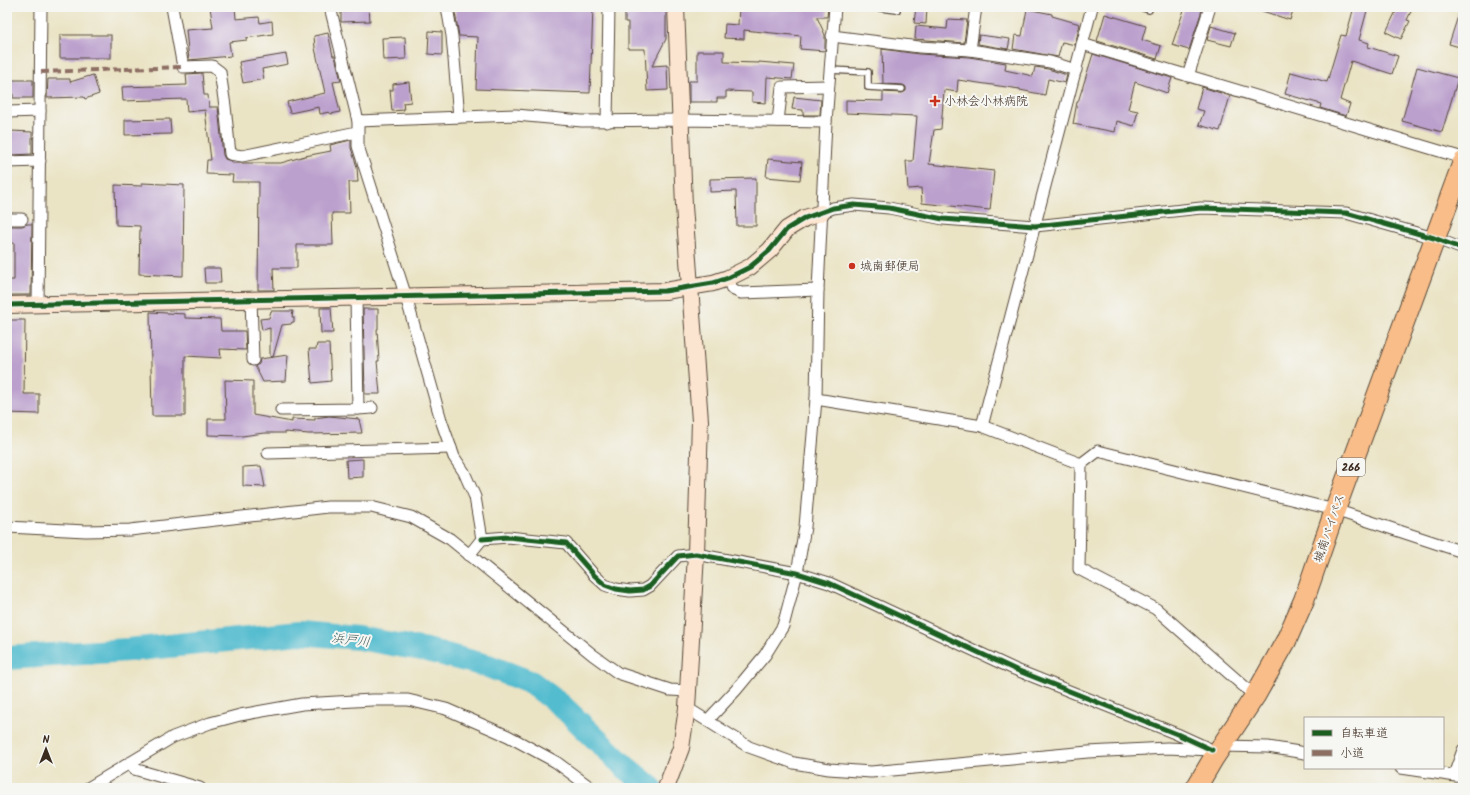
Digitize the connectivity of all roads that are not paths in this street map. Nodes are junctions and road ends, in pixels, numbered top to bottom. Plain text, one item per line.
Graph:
1 (41, 7) edge
2 (172, 7) edge
3 (330, 7) edge
4 (447, 7) edge
5 (610, 7) edge
6 (676, 7) edge
7 (834, 7) edge
8 (872, 7) edge
9 (976, 7) edge
10 (1092, 7) edge
11 (1140, 7) edge
12 (1210, 7) edge
13 (897, 10) dead end
14 (1148, 10) dead end
15 (832, 36) junction
16 (1082, 44) junction
17 (970, 50) junction
18 (830, 70) junction
19 (1076, 70) junction
20 (1188, 76) junction
21 (828, 86) junction
22 (902, 89) dead end
23 (40, 111) junction
24 (7, 112) edge
25 (459, 117) junction
26 (680, 120) junction
27 (778, 121) junction
28 (607, 122) junction
29 (826, 122) junction
30 (358, 127) junction
31 (1463, 158) edge
32 (40, 161) junction
33 (7, 162) edge
34 (1463, 162) edge
35 (821, 213) junction
36 (7, 219) edge
37 (22, 219) dead end
38 (1035, 226) junction
39 (1434, 238) junction
40 (1463, 249) edge
41 (728, 278) junction
42 (689, 287) junction
43 (818, 290) junction
44 (406, 297) junction
45 (356, 298) junction
46 (251, 300) junction
47 (7, 305) edge
48 (38, 305) junction
49 (253, 360) dead end
50 (816, 399) junction
51 (372, 408) dead end
52 (358, 409) junction
53 (281, 410) dead end
54 (982, 426) junction
55 (451, 448) junction
56 (268, 452) dead end
57 (1081, 464) junction
58 (1335, 510) junction
59 (7, 526) edge
60 (482, 539) junction
61 (1463, 552) edge
62 (696, 554) junction
63 (469, 555) junction
64 (797, 573) junction
65 (688, 691) junction
66 (1255, 696) junction
67 (687, 708) junction
68 (708, 720) junction
69 (1463, 750) edge
70 (1216, 752) junction
71 (1304, 753) edge
72 (129, 763) junction
73 (1408, 769) edge
74 (1458, 776) edge
75 (88, 788) edge
76 (200, 788) edge
77 (591, 788) edge
78 (666, 788) edge
79 (1196, 788) edge

1 - 23 street
2 - 30 street
3 - 30 street
4 - 25 street
5 - 28 street
6 - 26 street
7 - 15 street
8 - 13 lane
9 - 17 street
10 - 16 street
11 - 14 lane
12 - 20 street
15 - 17 street
15 - 18 street
16 - 19 street
16 - 20 street
17 - 19 street
18 - 21 street
18 - 22 lane
19 - 38 street
20 - 31 street
21 - 27 street
21 - 29 street
23 - 24 street
23 - 32 street
25 - 28 street
25 - 30 street
26 - 27 street
26 - 28 street
26 - 42 street
27 - 29 street
29 - 35 street
30 - 44 street
32 - 33 street
32 - 48 street
34 - 39 highway, 城南バイパス / 266
35 - 38 street
35 - 41 street
35 - 43 street
36 - 37 street
38 - 39 street
38 - 54 street
39 - 40 street
39 - 58 highway, 城南バイパス / 266
41 - 42 street
41 - 43 street
42 - 44 street
42 - 62 street
43 - 50 street
44 - 45 street
44 - 55 street
45 - 46 street
45 - 52 street
46 - 48 street
46 - 49 street
47 - 48 street
50 - 54 street
50 - 64 street
51 - 52 street
52 - 53 street
54 - 57 street
55 - 56 street
55 - 60 street
57 - 58 street
57 - 66 street
58 - 61 street
58 - 66 highway, 城南バイパス / 266
59 - 63 street
60 - 62 street
60 - 63 street
62 - 64 street
62 - 65 street
63 - 65 street
64 - 68 street
64 - 70 street
65 - 67 street
66 - 70 highway, 城南バイパス / 266
67 - 68 street
67 - 78 street
68 - 70 street
69 - 74 street
70 - 71 street
70 - 79 highway, 城南バイパス / 266
72 - 75 street
72 - 76 street
72 - 77 street
73 - 74 street

